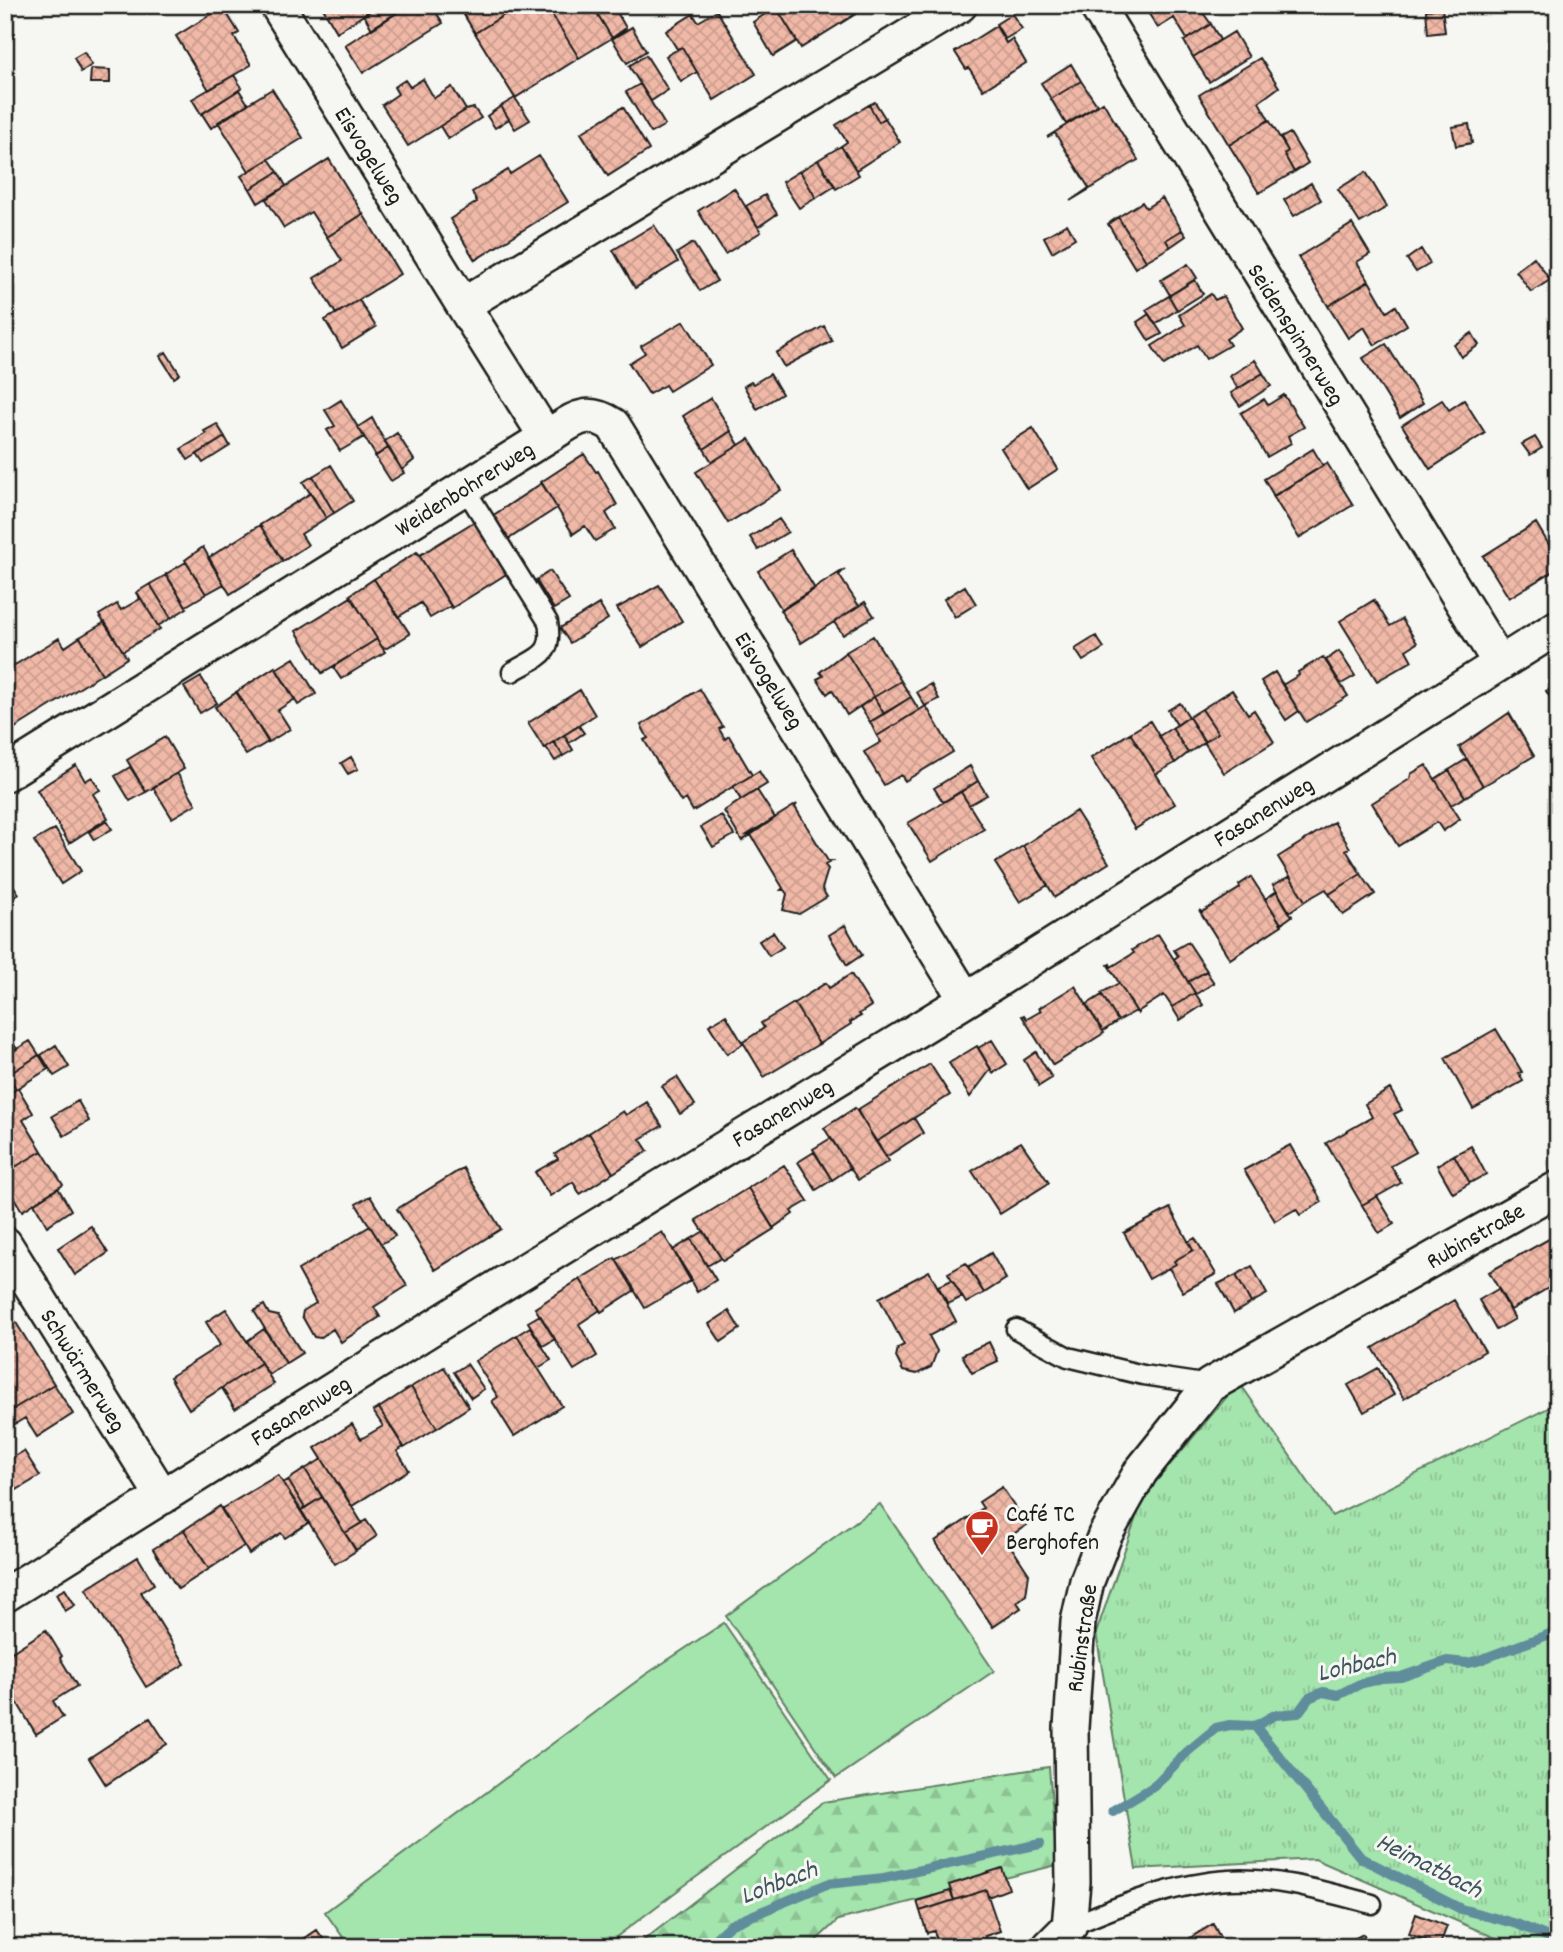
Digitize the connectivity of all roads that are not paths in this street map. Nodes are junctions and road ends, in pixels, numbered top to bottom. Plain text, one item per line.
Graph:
1 (278, 5) edge
2 (960, 5) edge
3 (1096, 5) edge
4 (463, 305) junction
5 (546, 437) junction
6 (464, 487) junction
7 (1558, 627) edge
8 (1499, 662) junction
9 (512, 672) dead end
10 (5, 774) edge
11 (966, 1000) junction
12 (1558, 1188) edge
13 (5, 1244) edge
14 (1016, 1329) dead end
15 (1210, 1385) junction
16 (163, 1496) junction
17 (5, 1595) edge
18 (1372, 1904) dead end
19 (1059, 1937) edge

1 - 4 street, Eisvogelweg
2 - 4 street
3 - 8 street, Seidenspinnerweg
4 - 5 street, Weidenbohrerweg
5 - 6 street, Weidenbohrerweg
5 - 11 street, Eisvogelweg
6 - 9 lane
6 - 10 street, Weidenbohrerweg
7 - 8 street, Fasanenweg
8 - 11 street, Fasanenweg
11 - 16 street, Fasanenweg
12 - 15 street, Rubinstraße
13 - 16 street, Schwärmerweg
14 - 15 lane
15 - 19 street, Rubinstraße
16 - 17 street, Fasanenweg
18 - 19 lane, Rubinstraße

